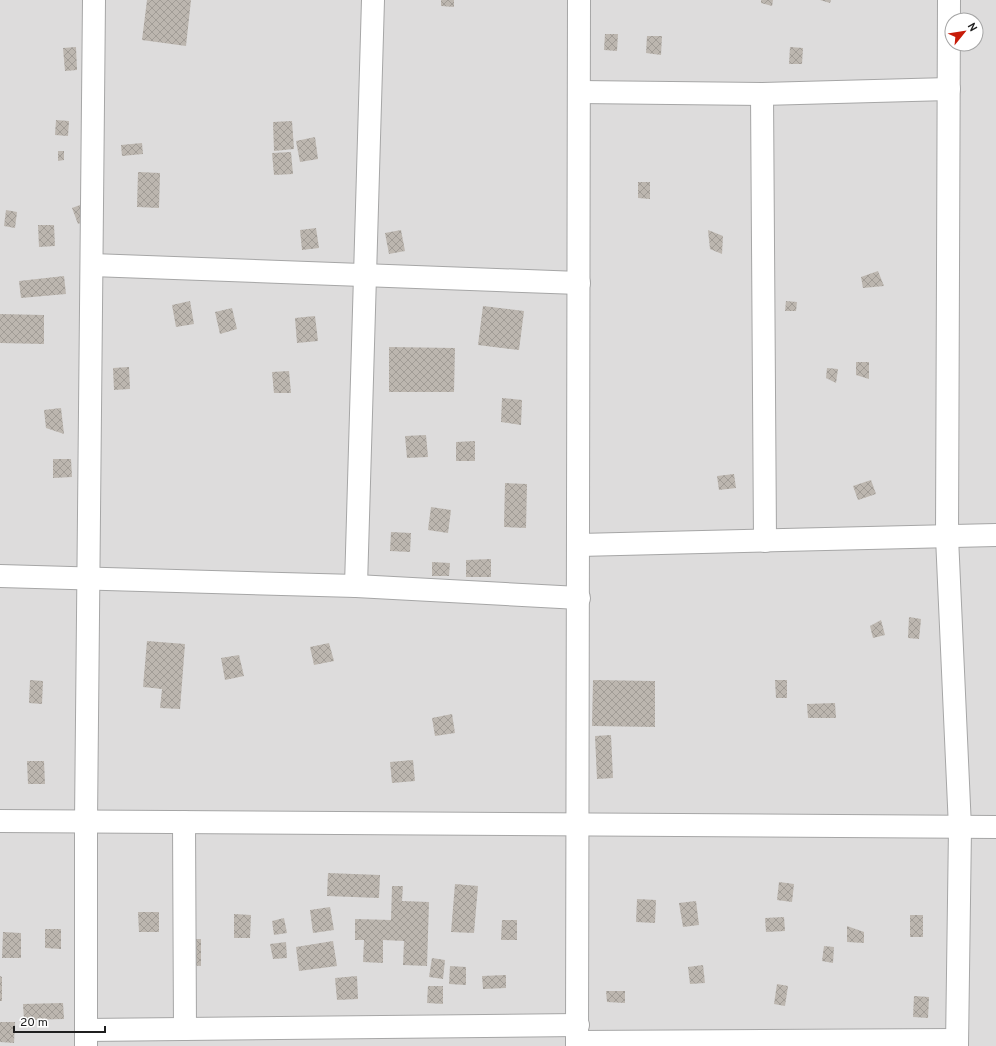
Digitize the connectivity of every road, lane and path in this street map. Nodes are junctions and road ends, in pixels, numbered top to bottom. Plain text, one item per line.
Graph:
1 (94, 0) edge
2 (373, 0) edge
3 (579, 0) edge
4 (949, 0) edge
5 (949, 89) junction
6 (579, 92) junction
7 (762, 94) junction
8 (92, 264) junction
9 (366, 275) junction
10 (579, 282) junction
11 (996, 535) edge
12 (946, 537) junction
13 (765, 541) junction
14 (578, 545) junction
15 (0, 576) edge
16 (88, 579) junction
17 (356, 586) junction
18 (578, 598) junction
19 (0, 821) edge
20 (86, 822) junction
21 (184, 822) junction
22 (578, 825) junction
23 (996, 827) edge
24 (960, 828) junction
25 (185, 1029) junction
26 (578, 1037) edge
27 (86, 1038) edge
28 (957, 1043) edge

1 - 8 street
2 - 9 street
3 - 6 street
4 - 5 street
5 - 7 street
5 - 12 street
6 - 7 street
6 - 10 street
7 - 13 street
8 - 9 street
8 - 16 street
9 - 10 street
9 - 17 street
10 - 14 street
11 - 12 street
12 - 13 street
12 - 24 street
13 - 14 street
14 - 18 street
15 - 16 street
16 - 17 street
16 - 20 street
17 - 18 street
18 - 22 street
19 - 20 street
20 - 21 street
20 - 27 street
21 - 22 street
21 - 25 street
22 - 24 street
22 - 26 street
23 - 24 street
24 - 28 street
25 - 26 street
25 - 27 street
26 - 28 street

